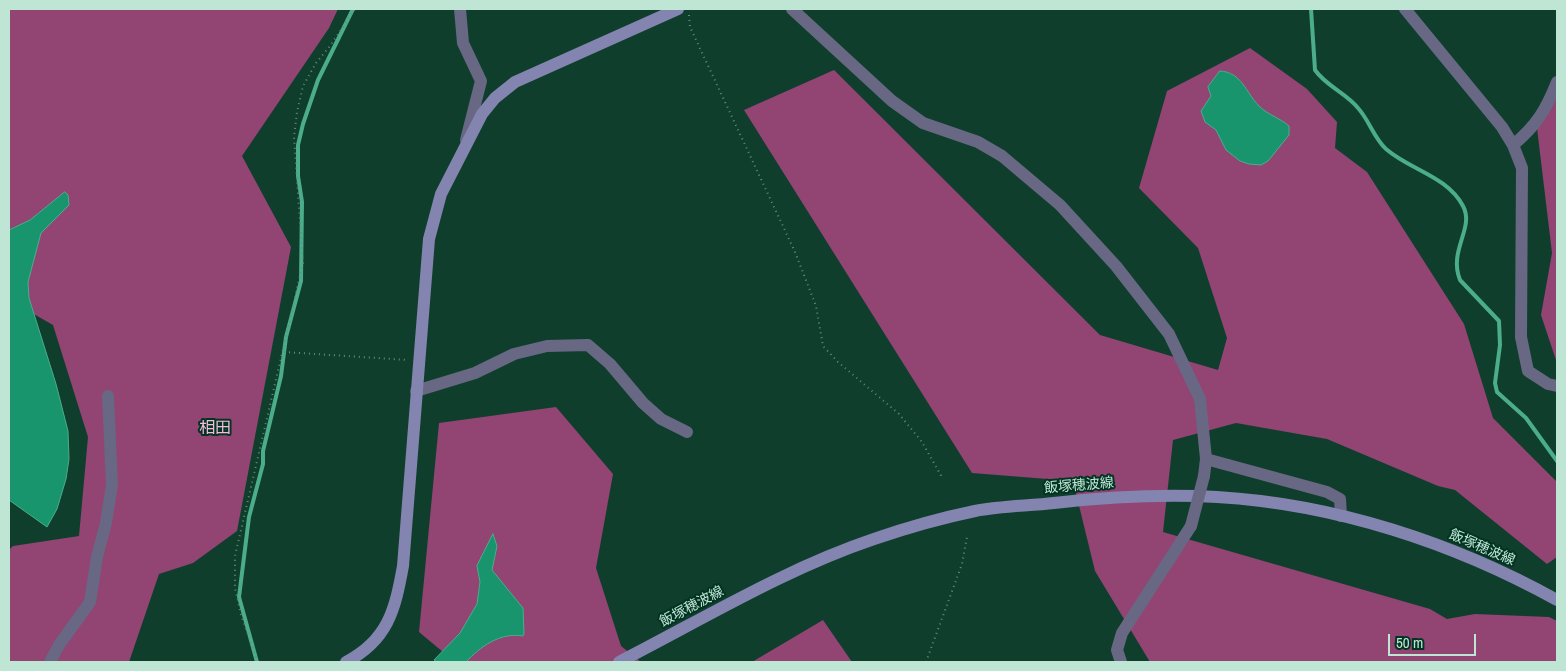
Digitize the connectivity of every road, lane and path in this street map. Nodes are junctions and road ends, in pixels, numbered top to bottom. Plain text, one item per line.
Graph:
1 (356, 9) edge
2 (460, 9) edge
3 (678, 9) edge
4 (689, 9) edge
5 (792, 9) edge
6 (1405, 9) edge
7 (1557, 82) edge
8 (1513, 145) junction
9 (464, 150) junction
10 (284, 352) junction
11 (418, 361) junction
12 (1557, 386) edge
13 (416, 391) junction
14 (108, 396) dead end
15 (687, 432) dead end
16 (1206, 459) junction
17 (943, 479) dead end
18 (1341, 516) junction
19 (967, 537) dead end
20 (1557, 600) edge
21 (50, 662) edge
22 (258, 662) edge
23 (346, 662) edge
24 (619, 662) edge
25 (926, 662) edge
26 (1121, 662) edge

1 - 10 path
2 - 9 street
3 - 9 main road
4 - 17 path
5 - 16 street
6 - 8 street
7 - 8 street
8 - 12 street
9 - 11 main road
10 - 11 path
10 - 22 path
11 - 13 main road
13 - 15 street
13 - 23 main road
14 - 21 street
16 - 18 street
16 - 26 street, bridge
18 - 20 main road, 飯塚穂波線
18 - 24 main road, 飯塚穂波線
19 - 25 path

